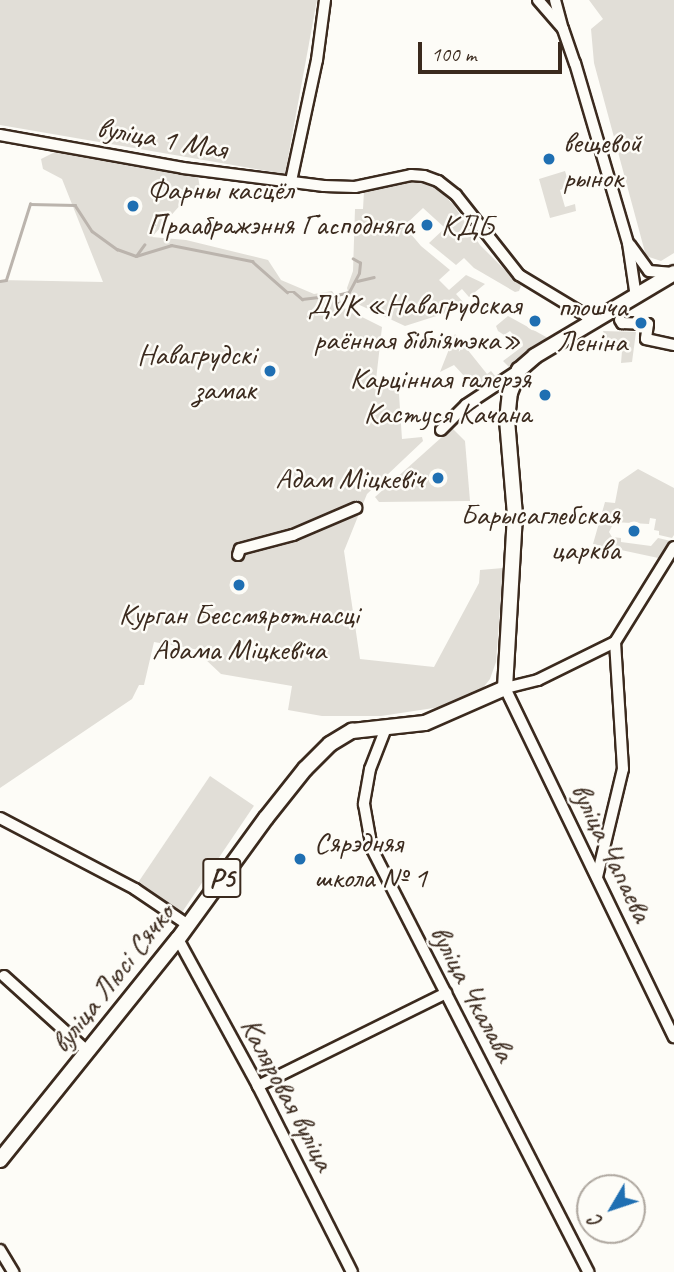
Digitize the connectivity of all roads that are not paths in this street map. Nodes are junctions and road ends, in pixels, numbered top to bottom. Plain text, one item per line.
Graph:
1 (325, 0) edge
2 (538, 0) edge
3 (555, 0) edge
4 (563, 29) junction
5 (0, 135) edge
6 (291, 181) junction
7 (628, 243) junction
8 (674, 273) edge
9 (636, 297) junction
10 (620, 320) dead end
11 (592, 323) junction
12 (674, 345) edge
13 (519, 370) junction
14 (441, 430) dead end
15 (356, 508) dead end
16 (674, 547) edge
17 (238, 555) dead end
18 (615, 642) junction
19 (505, 688) junction
20 (386, 727) junction
21 (0, 818) edge
22 (597, 877) junction
23 (188, 925) junction
24 (178, 939) junction
25 (4, 976) dead end
26 (446, 993) junction
27 (674, 1037) edge
28 (88, 1052) junction
29 (258, 1086) junction
30 (0, 1160) edge
31 (0, 1250) edge
32 (13, 1272) edge
33 (352, 1272) edge
34 (588, 1272) edge

1 - 6 street
2 - 4 street
3 - 4 street
4 - 7 street
5 - 6 street, вуліца 1 Мая
6 - 11 street, вуліца 1 Мая
7 - 8 street
7 - 9 street
8 - 9 main road
9 - 11 main road
10 - 12 street
11 - 13 main road
13 - 14 street
13 - 19 main road
15 - 17 street
16 - 18 street
18 - 19 street
18 - 22 street
19 - 20 main road, вуліца Люсі Сячко / Р5
19 - 22 street, вуліца Чапаева
20 - 23 main road, вуліца Люсі Сячко / Р5
20 - 26 street, вуліца Чкалава
21 - 23 street
22 - 27 street, вуліца Чапаева
23 - 24 main road, вуліца Люсі Сячко / Р5
24 - 28 main road, вуліца Люсі Сячко / Р5
24 - 29 street, Каляровая вуліца
25 - 28 street
26 - 29 street
26 - 34 street, вуліца Чкалава
28 - 30 main road, вуліца Люсі Сячко / Р5
29 - 33 street, Каляровая вуліца
31 - 32 street

